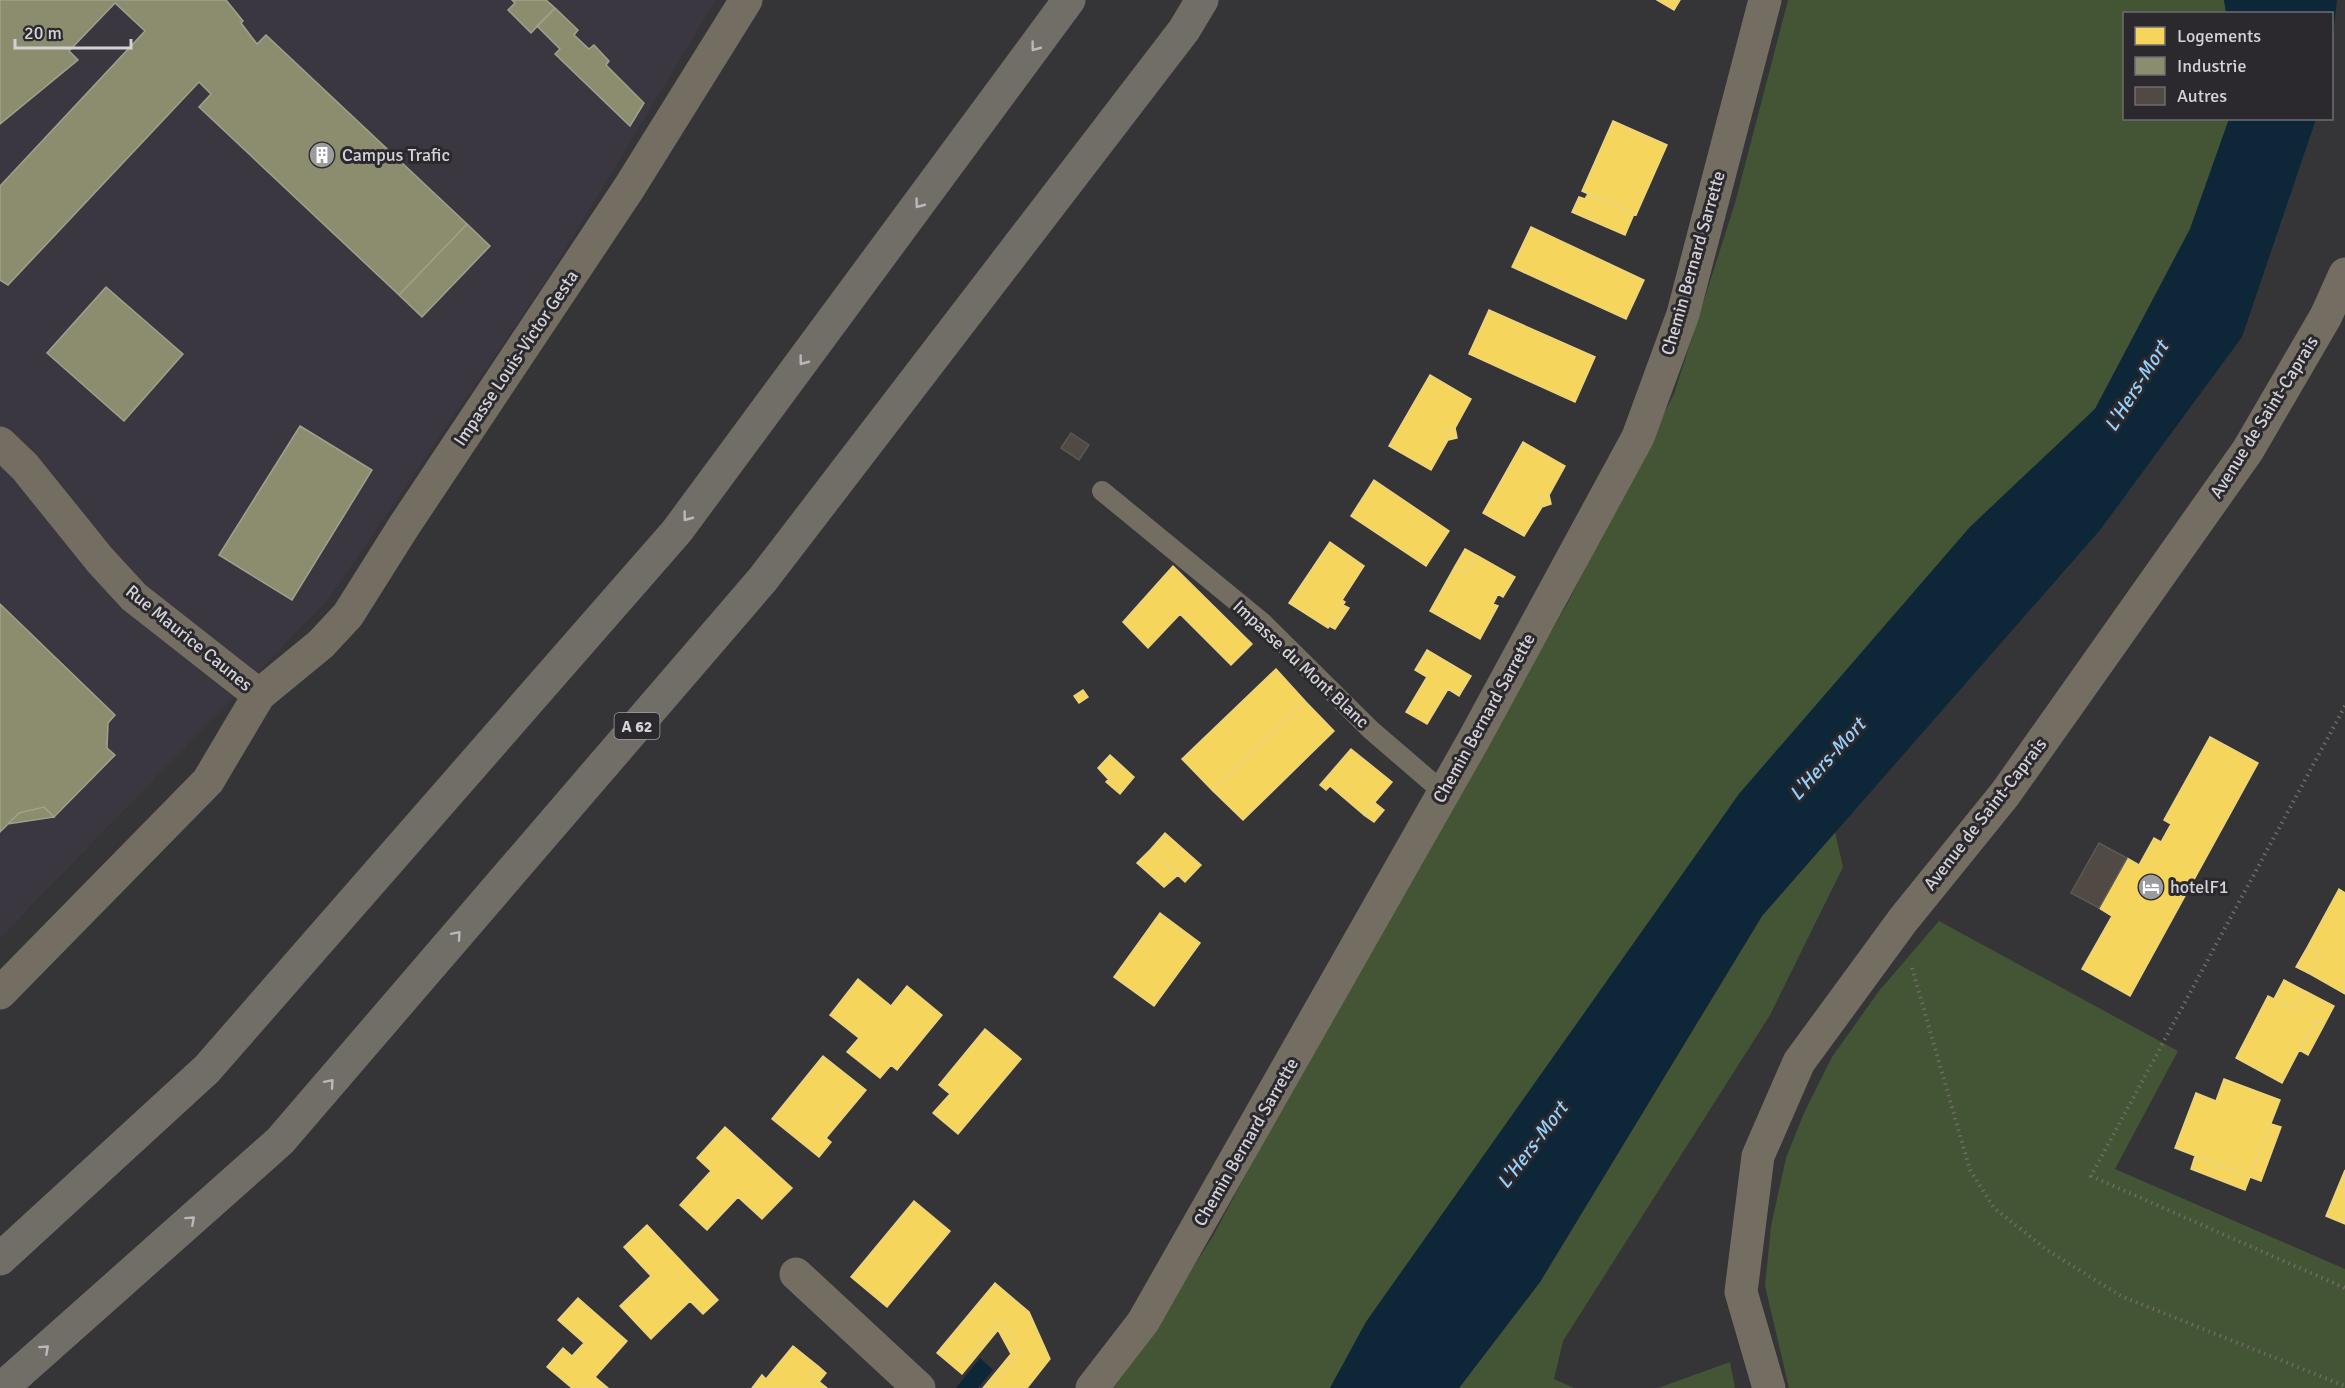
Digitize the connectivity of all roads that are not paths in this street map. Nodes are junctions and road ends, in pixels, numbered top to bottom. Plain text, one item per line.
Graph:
1 (746, 0) edge
2 (1070, 0) edge
3 (1202, 0) edge
4 (1765, 0) edge
5 (2345, 274) edge
6 (0, 443) edge
7 (1102, 491) dead end
8 (260, 694) junction
9 (1443, 792) junction
10 (0, 993) edge
11 (0, 1259) edge
12 (796, 1274) dead end
13 (2, 1388) edge
14 (919, 1388) edge
15 (1092, 1388) edge
16 (1769, 1388) edge

1 - 8 street, Impasse Louis-Victor Gesta
2 -> 11 highway
13 -> 3 highway, A 62
4 - 9 street, Chemin Bernard Sarrette
5 - 16 street, Avenue de Saint-Caprais
6 - 8 street, Rue Maurice Caunes
7 - 9 lane, Impasse du Mont Blanc
8 - 10 street, Rue Maurice Caunes
9 - 15 street, Chemin Bernard Sarrette
12 - 14 street

